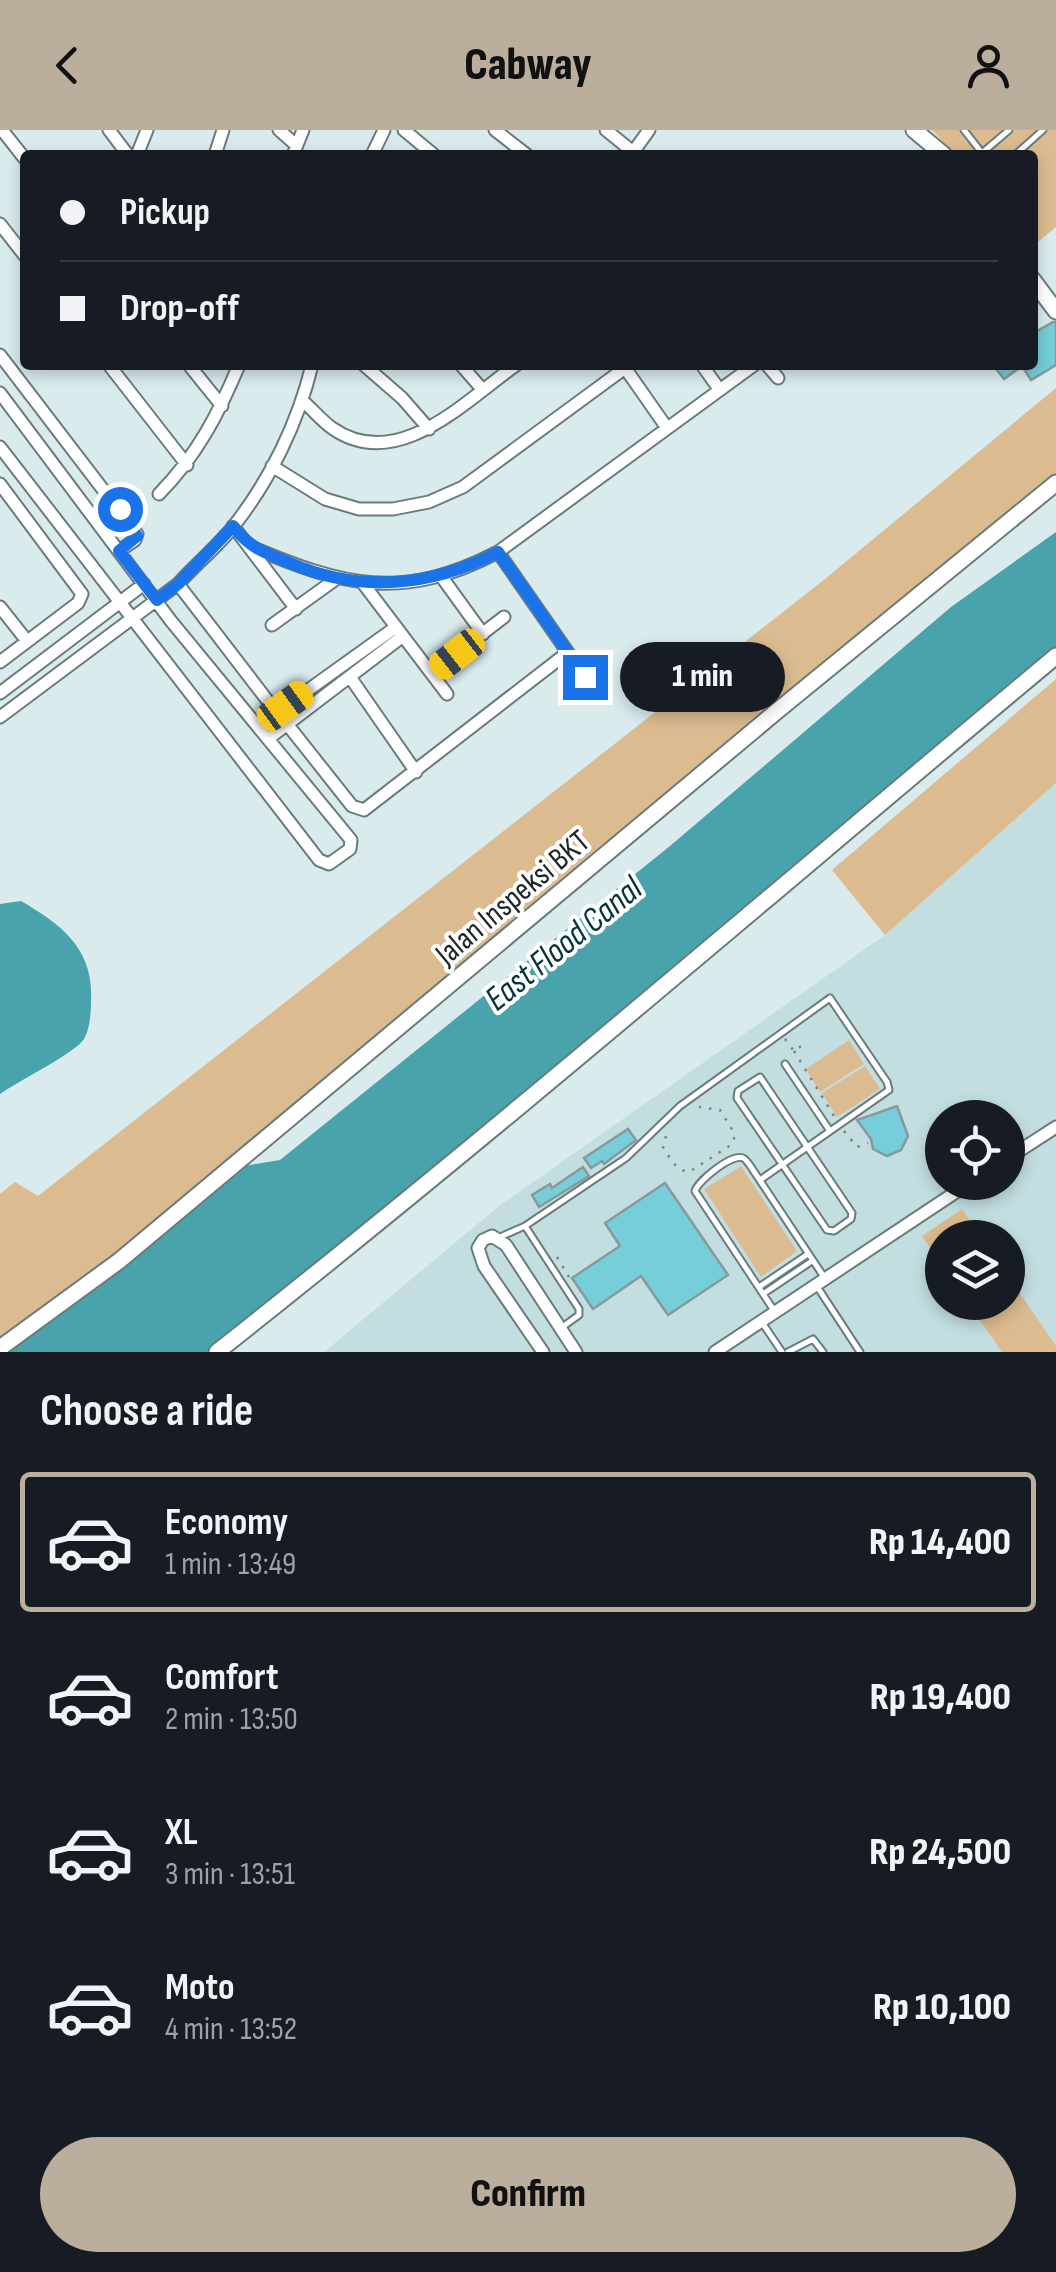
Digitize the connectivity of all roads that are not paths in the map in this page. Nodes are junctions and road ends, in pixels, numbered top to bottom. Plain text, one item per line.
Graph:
1 (2, 130) edge
2 (109, 130) edge
3 (279, 130) edge
4 (303, 130) edge
5 (404, 130) edge
6 (495, 130) edge
7 (606, 130) edge
8 (914, 130) edge
9 (964, 130) edge
10 (1008, 130) edge
11 (1043, 130) edge
12 (124, 150) edge
13 (294, 150) edge
14 (428, 150) edge
15 (521, 150) edge
16 (629, 150) edge
17 (938, 150) edge
18 (980, 150) edge
19 (987, 150) edge
20 (1021, 150) edge
21 (20, 153) edge
22 (0, 224) edge
23 (20, 250) edge
24 (1038, 288) edge
25 (1056, 311) edge
26 (0, 355) edge
27 (114, 370) edge
28 (193, 370) edge
29 (236, 370) edge
30 (311, 370) edge
31 (370, 370) edge
32 (465, 370) edge
33 (509, 370) edge
34 (620, 370) edge
35 (626, 370) edge
36 (706, 370) edge
37 (747, 370) edge
38 (771, 370) edge
39 (778, 378) dead end
40 (719, 389) junction
41 (482, 390) junction
42 (0, 392) edge
43 (304, 401) junction
44 (222, 406) junction
45 (667, 428) junction
46 (428, 429) junction
47 (0, 447) edge
48 (187, 465) junction
49 (272, 466) junction
50 (0, 484) edge
51 (1056, 484) edge
52 (159, 494) dead end
53 (233, 526) junction
54 (249, 546) junction
55 (119, 551) junction
56 (498, 552) junction
57 (441, 576) junction
58 (336, 579) junction
59 (362, 582) junction
60 (144, 584) junction
61 (178, 584) junction
62 (157, 600) junction
63 (120, 602) junction
64 (0, 607) edge
65 (296, 609) junction
66 (132, 617) junction
67 (504, 617) dead end
68 (272, 625) dead end
69 (400, 632) junction
70 (483, 634) junction
71 (27, 642) junction
72 (567, 653) junction
73 (1056, 656) edge
74 (0, 662) edge
75 (432, 674) junction
76 (350, 677) junction
77 (585, 677) dead end
78 (0, 692) edge
79 (447, 694) dead end
80 (281, 710) junction
81 (0, 717) edge
82 (291, 721) junction
83 (258, 726) junction
84 (269, 738) junction
85 (416, 772) junction
86 (784, 1064) dead end
87 (1056, 1127) edge
88 (830, 1131) junction
89 (807, 1147) junction
90 (1025, 1147) edge
91 (782, 1164) junction
92 (760, 1180) junction
93 (944, 1200) edge
94 (526, 1226) junction
95 (497, 1238) junction
96 (810, 1258) junction
97 (820, 1282) junction
98 (761, 1291) junction
99 (775, 1312) junction
100 (761, 1321) junction
101 (560, 1329) junction
102 (0, 1348) edge
103 (217, 1352) edge
104 (543, 1352) edge
105 (576, 1352) edge
106 (715, 1352) edge
107 (785, 1352) edge
108 (823, 1352) edge
109 (860, 1352) edge

1 - 21 street
2 - 12 street
3 - 13 street
4 - 13 street
5 - 14 street
6 - 15 street
7 - 16 street
8 - 17 street
9 - 18 lane
10 - 19 lane
11 - 20 lane
22 - 23 street
24 - 25 street
26 - 55 street
27 - 48 street
28 - 44 street
29 - 44 street
30 - 43 street
31 - 46 street
32 - 41 street
33 - 41 street
34 - 49 street
35 - 45 street
36 - 40 street
37 - 40 street
38 - 39 street
40 - 45 street
41 - 46 street
42 - 55 street
43 - 46 street
43 - 49 street
44 - 48 street
45 - 56 street
47 - 63 street
48 - 52 street
49 - 53 street
50 - 71 street
51 - 102 street, Jalan Inspeksi BKT
53 - 54 street
53 - 61 street
54 - 58 street
54 - 65 street
55 - 60 street
56 - 57 street
56 - 72 street
57 - 59 street
57 - 70 street
58 - 59 street
58 - 65 street
59 - 69 street
60 - 62 street
60 - 63 street
61 - 62 street
61 - 80 street
62 - 66 street
62 - 83 street
63 - 66 street
63 - 78 street
64 - 71 street
65 - 68 street
66 - 81 street
66 - 84 street
67 - 70 street
69 - 75 street
69 - 76 street
69 - 80 street
70 - 75 street
71 - 74 street
72 - 77 street
72 - 85 street
73 - 103 street
75 - 79 street
76 - 82 street
76 - 85 street
80 - 82 street
80 - 83 street
82 - 84 street
82 - 85 street
83 - 84 street
86 - 88 lane
87 - 90 street
88 - 89 lane
88 - 94 lane
89 - 91 lane
89 - 91 lane
89 - 91 lane
91 - 92 lane
92 - 96 lane
92 - 98 lane
93 - 97 street
94 - 95 lane
94 - 101 lane
95 - 101 street
95 - 104 street
96 - 97 lane
96 - 98 lane
97 - 99 street
97 - 109 lane
98 - 99 lane
99 - 100 street
100 - 106 street
100 - 107 lane
101 - 105 street
107 - 108 lane

